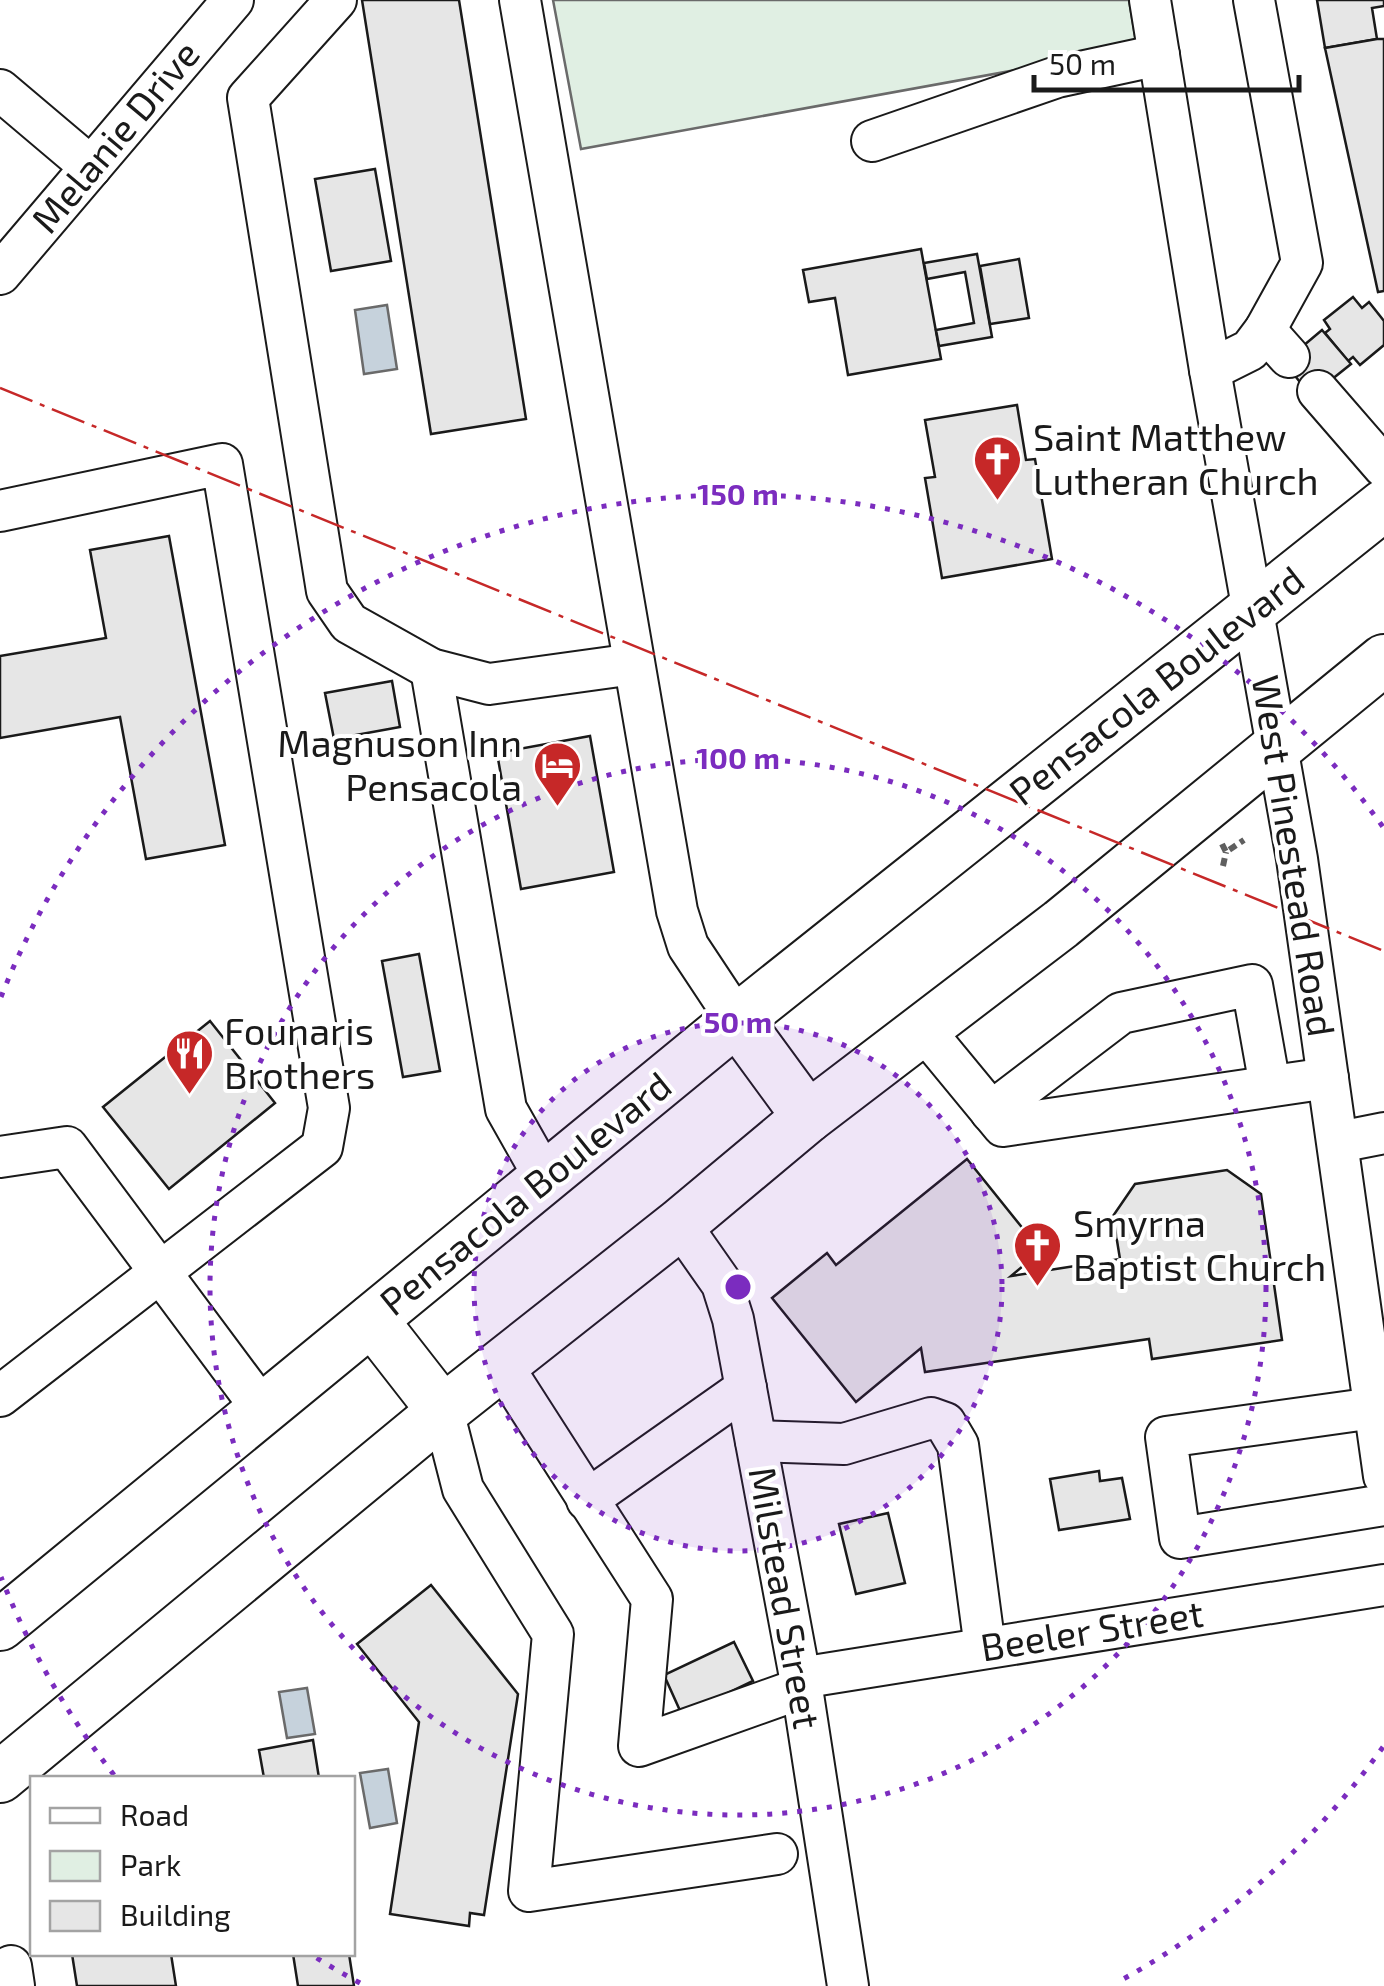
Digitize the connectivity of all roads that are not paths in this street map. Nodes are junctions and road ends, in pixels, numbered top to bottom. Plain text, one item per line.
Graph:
1 (232, 0) edge
2 (336, 0) edge
3 (520, 0) edge
4 (1150, 0) edge
5 (1254, 0) edge
6 (1159, 56) junction
7 (0, 90) edge
8 (872, 140) dead end
9 (91, 167) junction
10 (0, 274) edge
11 (1210, 370) junction
12 (1318, 391) dead end
13 (1384, 467) edge
14 (1384, 505) edge
15 (0, 511) edge
16 (1252, 612) junction
17 (1384, 660) edge
18 (634, 664) junction
19 (432, 669) junction
20 (1278, 745) junction
21 (737, 1020) junction
22 (924, 1029) junction
23 (1328, 1078) junction
24 (1270, 1086) junction
25 (991, 1112) junction
26 (808, 1117) junction
27 (1384, 1132) edge
28 (1339, 1142) junction
29 (0, 1157) edge
30 (545, 1178) junction
31 (680, 1224) junction
32 (162, 1270) junction
33 (372, 1320) junction
34 (1376, 1350) edge
35 (502, 1365) junction
36 (746, 1388) junction
37 (0, 1396) edge
38 (1374, 1408) junction
39 (262, 1410) junction
40 (443, 1411) junction
41 (756, 1441) junction
42 (1384, 1476) edge
43 (588, 1500) junction
44 (1384, 1505) edge
45 (1384, 1585) edge
46 (4, 1613) edge
47 (986, 1648) junction
48 (801, 1683) junction
49 (0, 1777) edge
50 (777, 1854) dead end
51 (0, 1974) edge
52 (14, 1986) edge
53 (848, 1986) edge

1 - 9 street, Melanie Drive
2 - 19 street
3 - 18 street
4 - 6 street, West Pinestead Road
5 - 11 street
6 - 8 street
6 - 11 street, West Pinestead Road
7 - 9 street
9 - 10 street, Melanie Drive
11 - 16 street, West Pinestead Road
12 - 13 street
14 - 16 main road, Pensacola Boulevard
15 - 32 street
16 - 20 street, West Pinestead Road
16 - 21 main road, Pensacola Boulevard
17 - 20 main road
18 - 19 street
18 - 21 street
19 - 30 street
20 - 22 main road
20 - 23 street, West Pinestead Road
21 - 26 main road
21 - 30 main road, Pensacola Boulevard
22 - 25 street
22 - 26 main road
23 - 24 street
23 - 28 street, West Pinestead Road
24 - 25 street
24 - 25 street
26 - 31 main road
27 - 28 street
28 - 34 street, West Pinestead Road
29 - 32 street
30 - 33 main road, Pensacola Boulevard
31 - 35 main road
31 - 36 street, Milstead Street
32 - 37 street
32 - 39 street
33 - 39 main road, Pensacola Boulevard
33 - 40 main road
34 - 38 street, West Pinestead Road
35 - 40 main road
35 - 43 street
36 - 41 street, Milstead Street
36 - 43 street
38 - 42 street, West Pinestead Road
38 - 44 street
39 - 46 main road, Pensacola Boulevard
40 - 49 main road
40 - 50 street
41 - 47 street
41 - 48 street, Milstead Street
43 - 48 street, Beeler Street
45 - 47 street, Beeler Street
47 - 48 street, Beeler Street
48 - 53 street, Milstead Street
51 - 52 street

